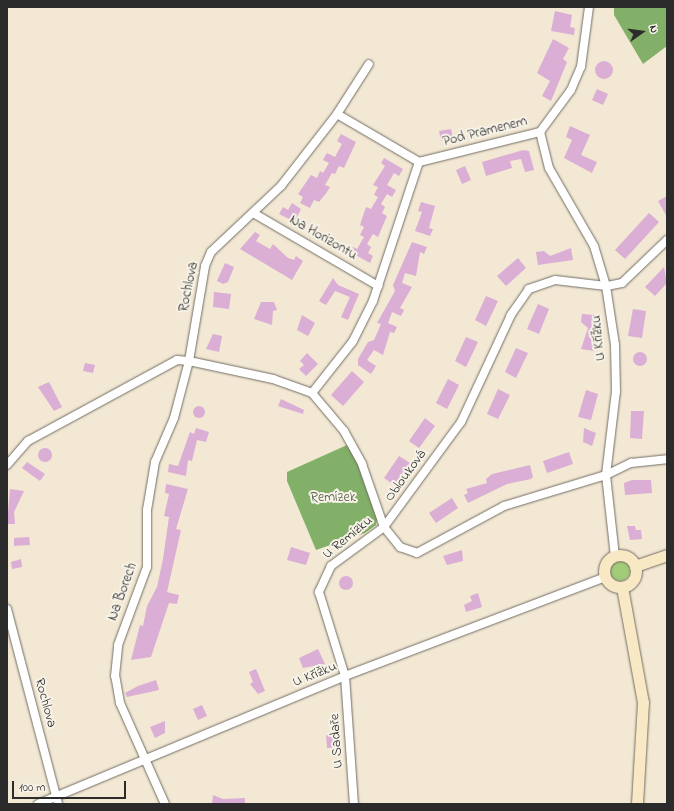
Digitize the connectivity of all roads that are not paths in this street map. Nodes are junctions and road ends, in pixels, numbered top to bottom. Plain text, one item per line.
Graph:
1 (590, 7) edge
2 (369, 64) dead end
3 (337, 114) junction
4 (540, 132) junction
5 (420, 162) junction
6 (255, 214) junction
7 (667, 240) edge
8 (378, 286) junction
9 (606, 286) junction
10 (189, 361) junction
11 (312, 394) junction
12 (667, 459) edge
13 (7, 465) edge
14 (606, 475) junction
15 (384, 527) junction
16 (667, 555) edge
17 (615, 556) junction
18 (635, 566) junction
19 (605, 577) junction
20 (622, 587) junction
21 (7, 609) edge
22 (345, 676) junction
23 (144, 759) junction
24 (57, 800) edge
25 (38, 804) edge
26 (166, 804) edge
27 (354, 804) edge
28 (637, 804) edge

1 - 4 street, Pod Pramenem
2 - 3 street, Rochlova
3 - 5 street
3 - 6 street, Rochlova
4 - 5 street, Pod Pramenem
4 - 9 street, U Křížku
5 - 8 street
6 - 8 street, Na Horizontu
6 - 10 street, Rochlova
7 - 9 street
8 - 11 street
9 - 14 street, U Křížku
9 - 15 street, Oblouková
10 - 11 street, U Remízku
10 - 13 street
10 - 23 street, Na Borech
11 - 15 street, U Remízku
12 - 14 street
14 - 15 street
14 - 17 street, U Křížku
15 - 22 street, U Remízku
16 - 18 street
17 - 18 street
17 - 19 street
18 - 20 street
19 - 20 street
19 - 22 street, U Křížku
20 - 28 street
21 - 24 street, Rochlova
22 - 23 street, U Křížku
22 - 27 street, U Sadaře
23 - 24 street, U Křížku
23 - 26 street, Na Borech
24 - 25 street, U Křížku

